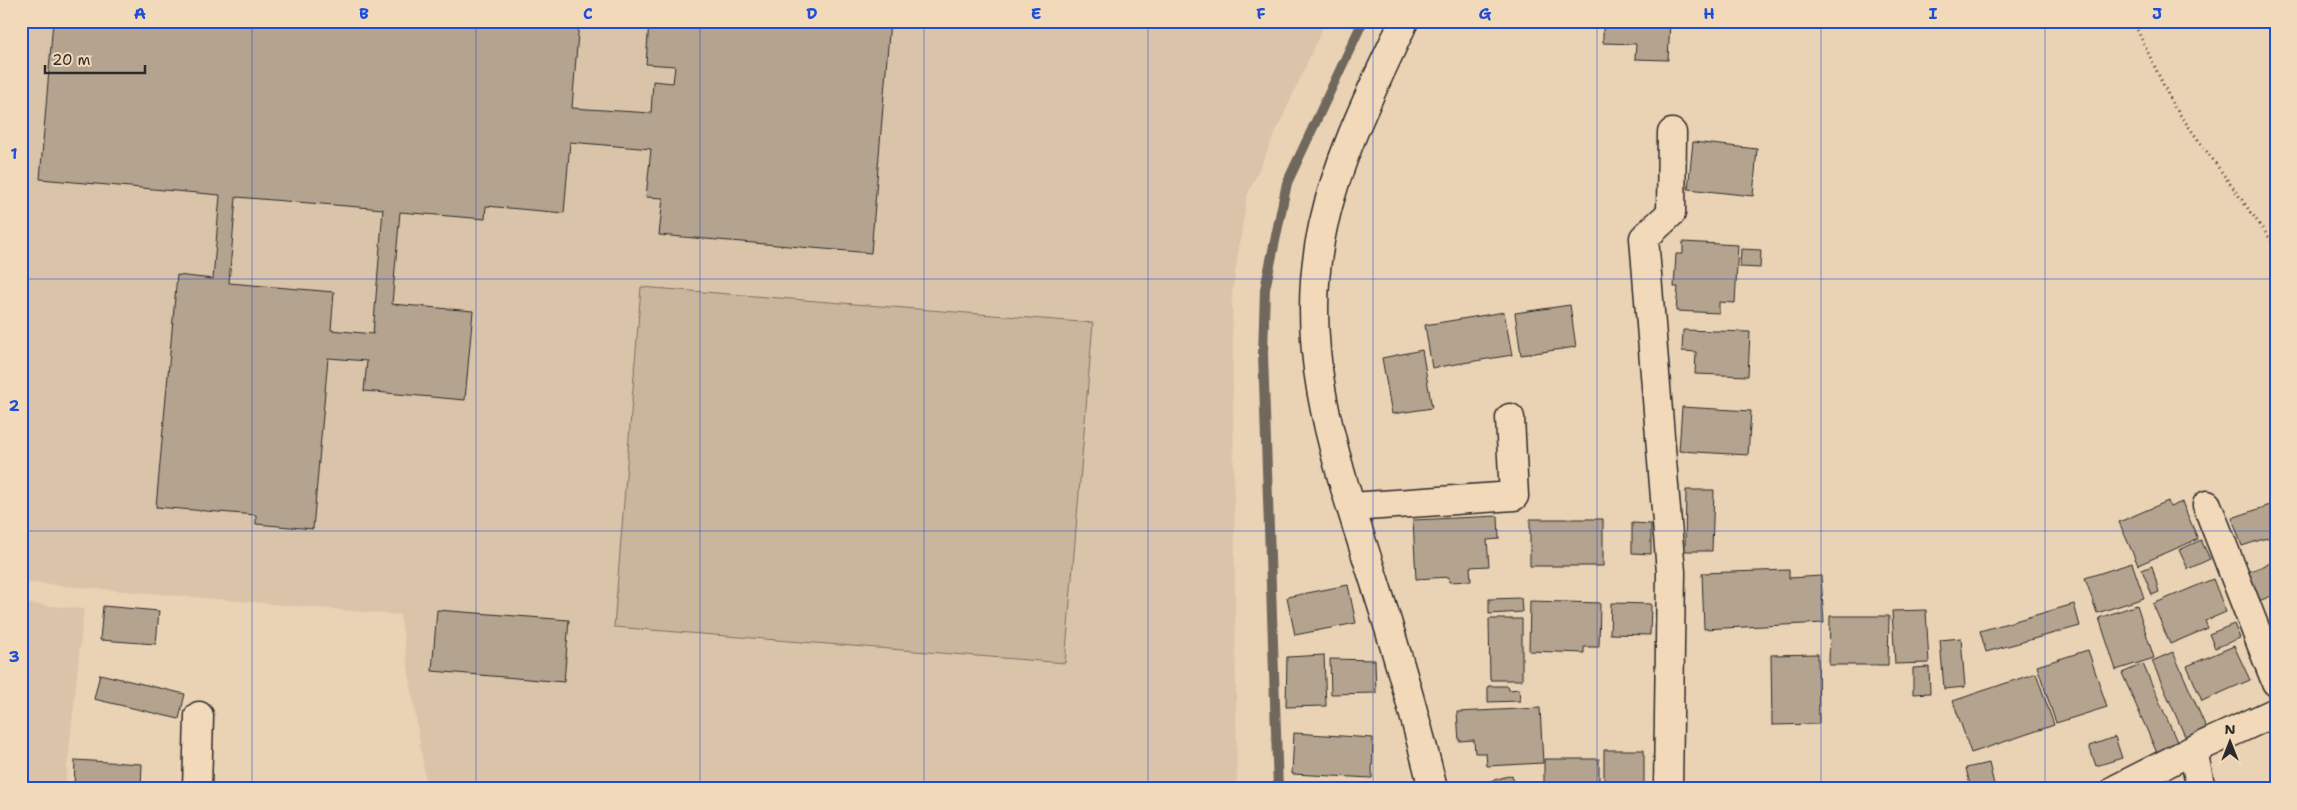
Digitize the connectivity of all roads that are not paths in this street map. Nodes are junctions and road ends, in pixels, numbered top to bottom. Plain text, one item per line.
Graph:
1 (1404, 21) edge
2 (1672, 133) dead end
3 (1510, 418) dead end
4 (2207, 505) dead end
5 (1350, 507) junction
6 (2276, 682) edge
7 (2276, 712) edge
8 (199, 716) dead end
9 (2193, 750) junction
10 (196, 789) edge
11 (1434, 789) edge
12 (1668, 789) edge
13 (2116, 789) edge
14 (2201, 789) edge

1 - 5 street
2 - 12 street
3 - 5 street
4 - 6 street
5 - 11 street
7 - 9 street
8 - 10 street
9 - 13 street
9 - 14 street

